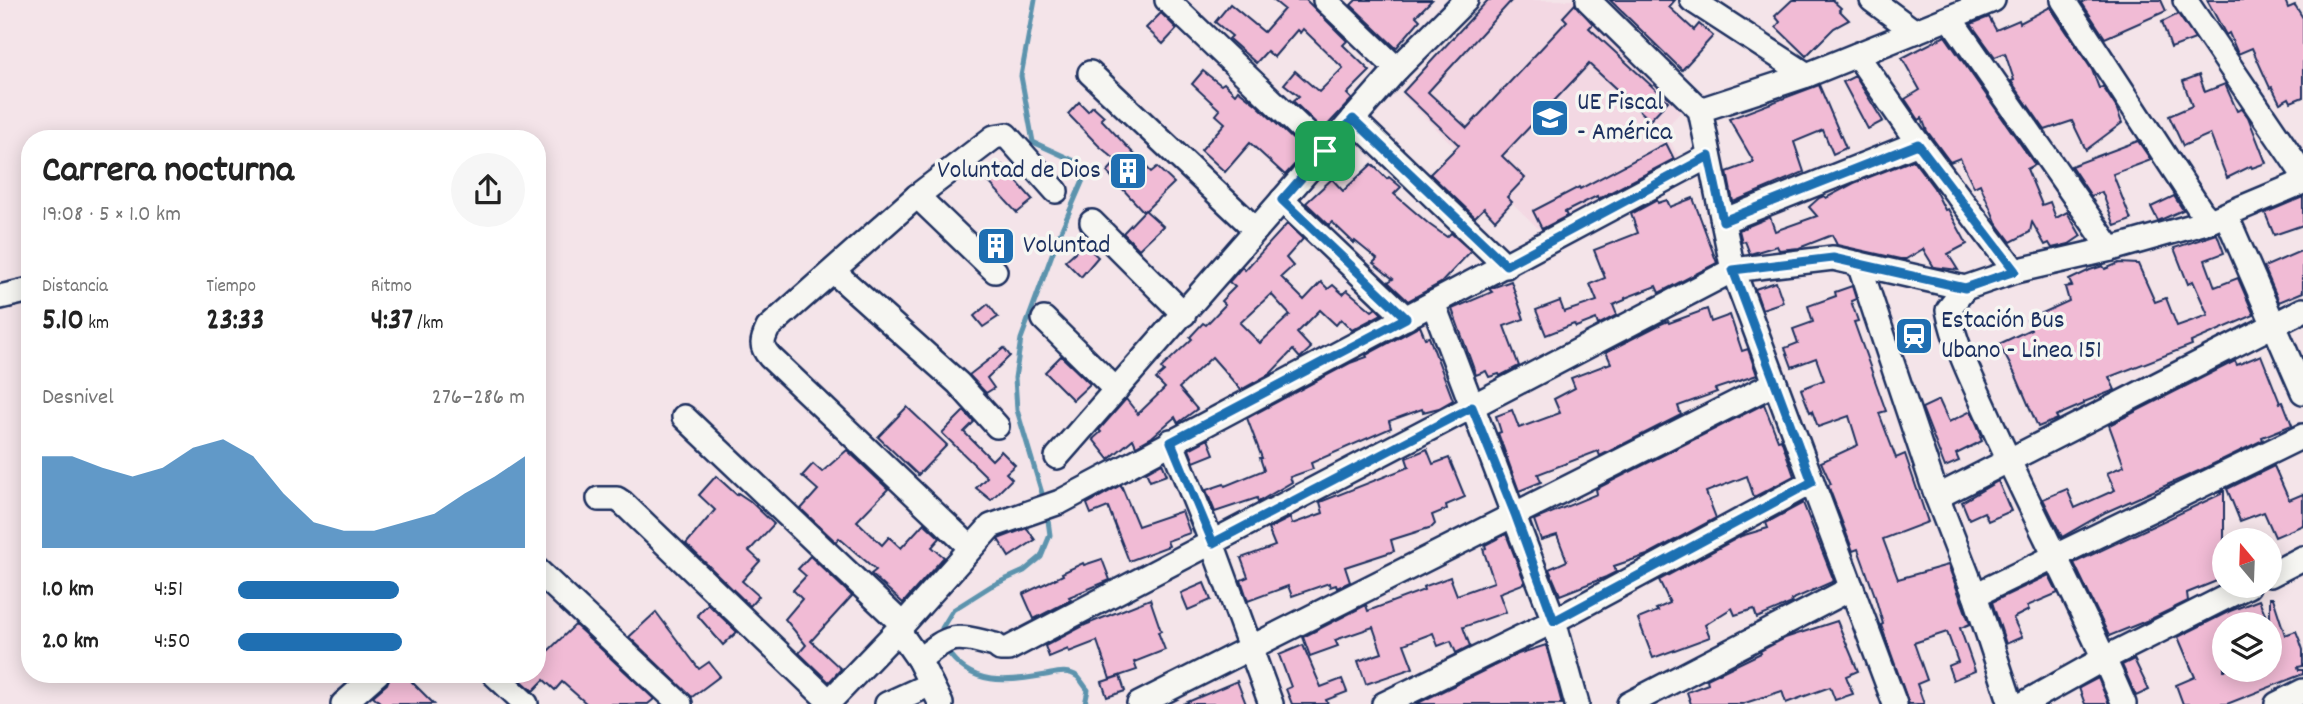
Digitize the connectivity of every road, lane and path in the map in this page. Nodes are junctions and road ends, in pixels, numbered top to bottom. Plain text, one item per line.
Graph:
1 (1167, 0) edge
2 (1325, 0) edge
3 (1466, 0) edge
4 (1588, 0) edge
5 (1692, 0) edge
6 (1872, 0) edge
7 (1993, 0) edge
8 (2063, 0) edge
9 (2185, 0) edge
10 (1950, 18) junction
11 (1914, 32) junction
12 (1857, 55) junction
13 (1397, 69) junction
14 (1090, 73) dead end
15 (1807, 75) junction
16 (1700, 110) junction
17 (1353, 119) junction
18 (1918, 144) junction
19 (1325, 151) junction
20 (1709, 156) junction
21 (2303, 174) edge
22 (2303, 182) edge
23 (1056, 191) dead end
24 (917, 196) junction
25 (1282, 200) junction
26 (2218, 218) junction
27 (1723, 221) junction
28 (1092, 222) dead end
29 (1256, 230) junction
30 (2111, 249) junction
31 (1859, 264) junction
32 (1506, 265) junction
33 (1733, 270) junction
34 (995, 271) dead end
35 (2015, 271) junction
36 (834, 272) junction
37 (1965, 288) junction
38 (21, 292) edge
39 (0, 297) edge
40 (1433, 303) junction
41 (2303, 310) edge
42 (1184, 314) junction
43 (1406, 318) junction
44 (1044, 319) dead end
45 (2274, 325) junction
46 (1775, 383) junction
47 (1116, 390) junction
48 (2303, 391) edge
49 (1472, 407) junction
50 (684, 416) dead end
51 (997, 425) dead end
52 (2303, 436) edge
53 (1171, 442) junction
54 (1057, 457) dead end
55 (2009, 461) junction
56 (1812, 482) junction
57 (1937, 497) junction
58 (599, 499) dead end
59 (1515, 514) junction
60 (1213, 543) junction
61 (971, 547) junction
62 (2055, 556) junction
63 (2303, 558) edge
64 (2282, 569) edge
65 (546, 578) edge
66 (1852, 588) junction
67 (1975, 595) junction
68 (2224, 598) edge
69 (1554, 621) junction
70 (900, 627) junction
71 (1251, 648) junction
72 (2105, 659) junction
73 (919, 660) junction
74 (370, 683) edge
75 (504, 683) edge
76 (2303, 691) edge
77 (936, 694) edge
78 (358, 700) edge
79 (828, 703) edge
80 (1893, 703) edge
81 (526, 704) edge
82 (680, 704) edge
83 (887, 704) edge
84 (1139, 704) edge
85 (1271, 704) edge
86 (1384, 704) edge
87 (1577, 704) edge
88 (1629, 704) edge
89 (2011, 704) edge
90 (2023, 704) edge
91 (2124, 704) edge
92 (2277, 704) edge

1 - 19 street
2 - 13 street
3 - 13 street
4 - 16 street
5 - 15 street
6 - 11 street
7 - 10 street
8 - 26 street
9 - 21 street
10 - 11 street
10 - 30 street
11 - 12 street
12 - 15 street
12 - 18 street
13 - 17 street
14 - 29 street
15 - 16 street
16 - 20 street
17 - 19 street
17 - 32 street
18 - 27 street
18 - 35 street
19 - 25 street
20 - 27 street
20 - 32 street
22 - 26 street
23 - 24 street
24 - 34 street
24 - 36 street
25 - 29 street
25 - 43 street
26 - 30 street
26 - 45 street
27 - 33 street
28 - 42 street
29 - 42 street
30 - 35 street
31 - 33 street
31 - 37 street
31 - 57 street
32 - 40 street
33 - 46 street
33 - 49 street
35 - 37 street
36 - 51 street
36 - 61 street
37 - 55 street
38 - 39 street
40 - 43 street
40 - 49 street
41 - 45 street
42 - 47 street
43 - 53 street
44 - 47 street
45 - 48 street
45 - 55 street
46 - 56 street
46 - 59 street
47 - 54 street
49 - 59 street
49 - 60 street
50 - 70 street
52 - 62 street
53 - 60 street
53 - 61 street
55 - 57 street
55 - 62 street
56 - 66 street
56 - 69 street
57 - 67 street
58 - 79 street
59 - 69 street
59 - 71 street
60 - 71 street
60 - 73 street
61 - 70 street
62 - 67 street
62 - 72 street
63 - 64 street
65 - 82 street
66 - 80 street
66 - 88 street
67 - 89 street
68 - 72 street
69 - 86 street
69 - 87 street
70 - 73 street
70 - 79 street
71 - 84 street
71 - 85 street
72 - 90 street
72 - 91 street
73 - 77 street
74 - 78 street
75 - 81 street
76 - 92 street
77 - 83 street

